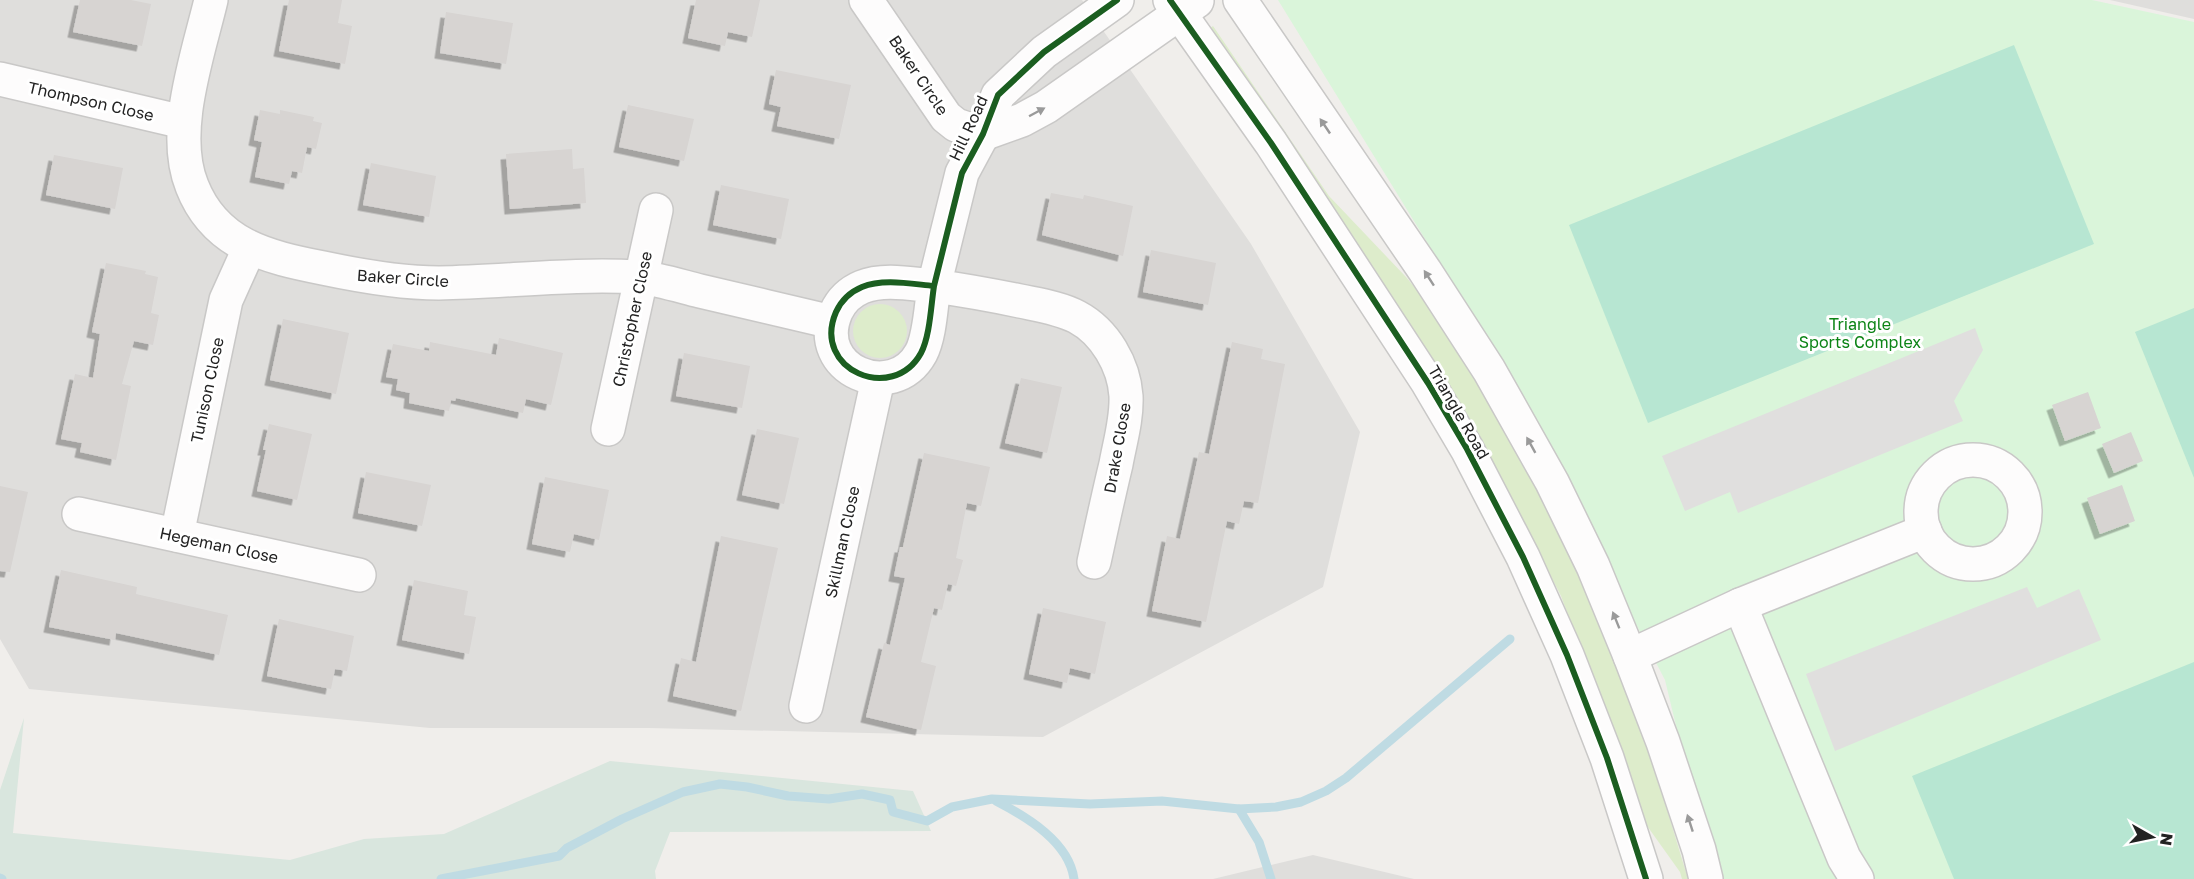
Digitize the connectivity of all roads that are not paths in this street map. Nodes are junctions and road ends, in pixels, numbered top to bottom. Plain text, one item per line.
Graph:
1 (211, 0) edge
2 (866, 0) edge
3 (1117, 0) edge
4 (1240, 0) edge
5 (1182, 5) edge
6 (0, 79) edge
7 (183, 122) junction
8 (983, 134) junction
9 (656, 210) dead end
10 (249, 249) junction
11 (640, 277) junction
12 (934, 286) junction
13 (832, 322) junction
14 (878, 379) junction
15 (608, 429) dead end
16 (80, 514) dead end
17 (1925, 531) dead end
18 (177, 536) junction
19 (1094, 562) dead end
20 (359, 575) dead end
21 (1740, 605) junction
22 (1630, 656) junction
23 (806, 706) dead end
24 (1646, 879) edge
25 (1706, 879) edge
26 (1857, 879) edge

1 - 7 street, Baker Circle
2 - 8 street, Baker Circle
3 - 8 street, Hill Road
22 -> 4 street
8 -> 5 street, Hill Road
5 - 24 street, Triangle Road
6 - 7 street, Thompson Close
7 - 10 street, Baker Circle
8 - 12 street, Hill Road
9 - 11 street, Christopher Close
10 - 11 street, Baker Circle
10 - 18 street, Tunison Close
11 - 13 street, Baker Circle
11 - 15 street, Christopher Close
12 - 13 street
12 - 14 street, Hill Road
12 - 19 street, Drake Close
13 - 14 street
14 - 23 street, Skillman Close
16 - 18 street, Hegeman Close
17 - 21 street
18 - 20 street, Hegeman Close
21 - 22 street
21 - 26 street
25 -> 22 street

